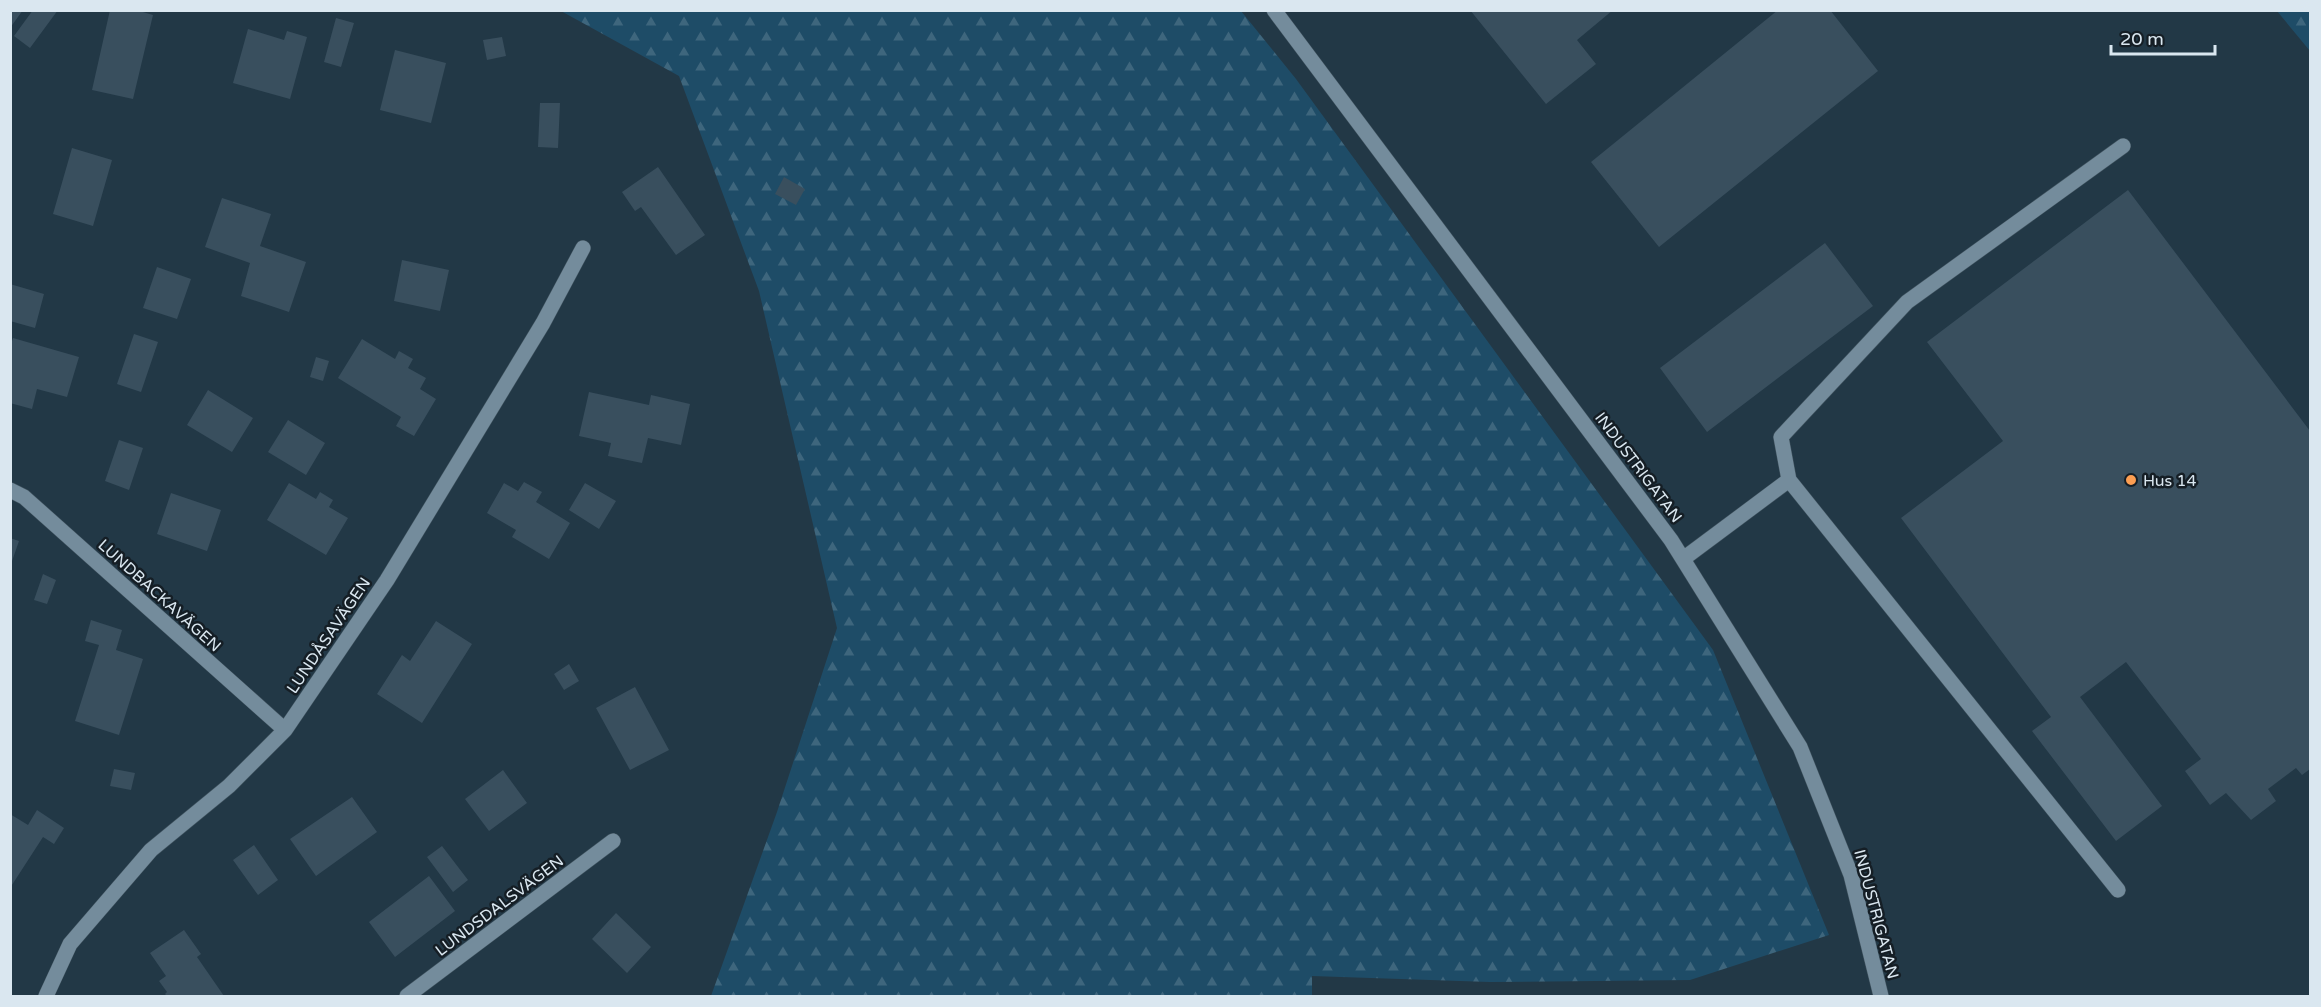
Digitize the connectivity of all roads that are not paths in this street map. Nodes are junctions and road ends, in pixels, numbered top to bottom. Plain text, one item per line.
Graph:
1 (1274, 10) edge
2 (2122, 146) dead end
3 (583, 248) dead end
4 (1790, 480) junction
5 (10, 489) edge
6 (1683, 559) junction
7 (285, 730) junction
8 (613, 841) dead end
9 (2118, 890) dead end
10 (46, 996) edge
11 (407, 996) edge
12 (1881, 996) edge

1 - 6 street, INDUSTRIGATAN
2 - 4 street
3 - 7 street, LUNDÅSAVÄGEN
4 - 6 street
4 - 9 street
5 - 7 street, LUNDBACKAVÄGEN
6 - 12 street, INDUSTRIGATAN
7 - 10 street, LUNDÅSAVÄGEN
8 - 11 street, LUNDSDALSVÄGEN

